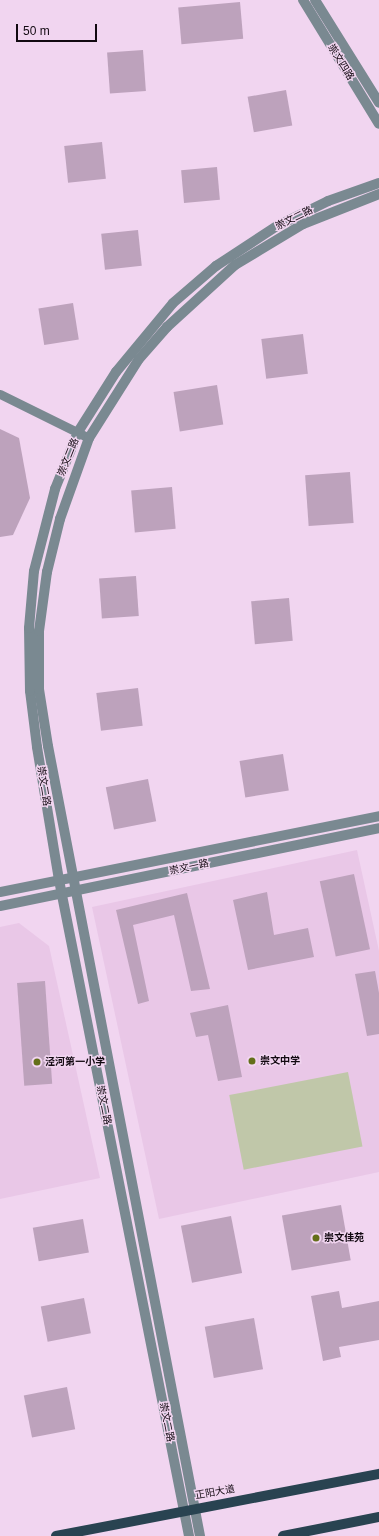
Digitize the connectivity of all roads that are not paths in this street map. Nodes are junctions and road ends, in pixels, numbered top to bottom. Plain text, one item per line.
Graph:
1 (303, 0) edge
2 (315, 0) edge
3 (379, 103) edge
4 (379, 124) edge
5 (379, 183) edge
6 (379, 194) edge
7 (0, 394) edge
8 (78, 432) junction
9 (89, 438) junction
10 (379, 816) edge
11 (379, 828) edge
12 (73, 877) junction
13 (59, 880) junction
14 (75, 890) junction
15 (0, 892) edge
16 (62, 893) junction
17 (0, 906) edge
18 (379, 1474) edge
19 (189, 1509) junction
20 (379, 1517) edge
21 (56, 1536) edge
22 (189, 1536) edge
23 (200, 1536) edge
24 (283, 1536) edge

1 - 4 street, 崇文四路
2 - 3 street, 崇文四路
5 - 8 street, 崇文二路
6 - 9 street, 崇文二路
7 - 8 street
8 - 9 street
8 - 13 street, 崇文二路
9 - 12 street, 崇文二路
10 - 12 street, 崇文一路
11 - 14 street, 崇文一路
12 - 13 street, 崇文一路
12 - 14 street, 崇文二路
13 - 15 street, 崇文一路
13 - 16 street, 崇文二路
14 - 16 street, 崇文一路
14 - 19 street, 崇文二路
16 - 17 street, 崇文一路
16 - 19 street, 崇文二路
18 - 19 main road, 正阳大道
19 - 21 main road, 正阳大道
19 - 22 street, 崇文二路
19 - 23 street, 崇文二路
20 - 24 main road

